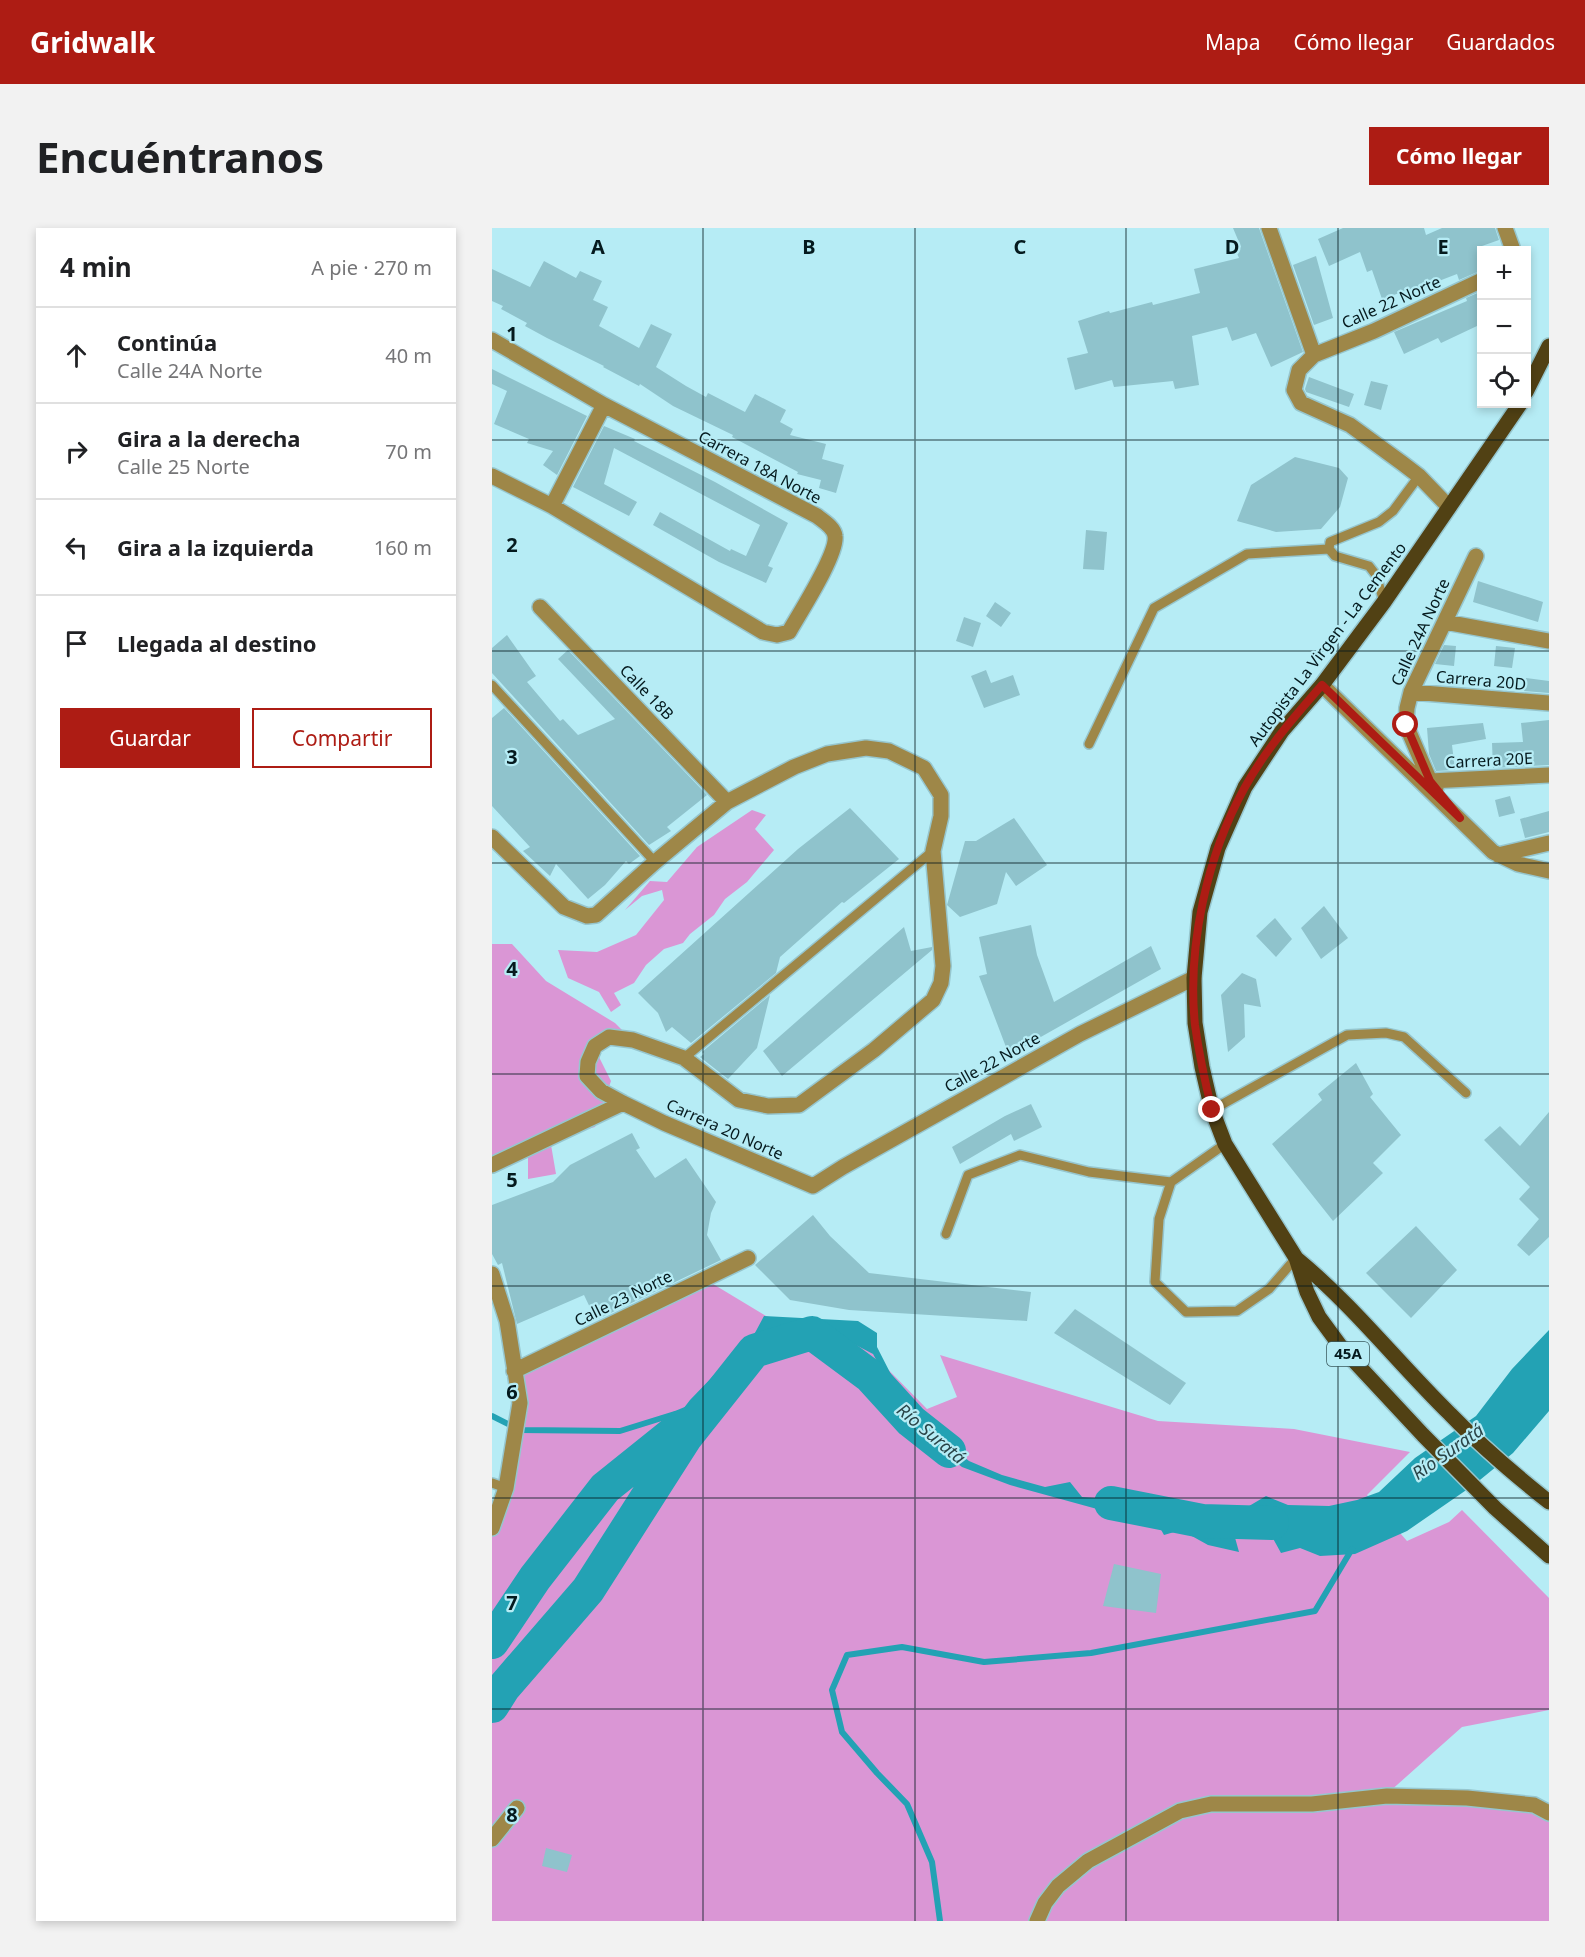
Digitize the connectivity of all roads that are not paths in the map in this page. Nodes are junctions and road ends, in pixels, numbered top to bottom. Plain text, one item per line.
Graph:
1 (1269, 228) edge
2 (1505, 228) edge
3 (1512, 246) edge
4 (1477, 282) edge
5 (492, 340) edge
6 (1549, 346) edge
7 (1314, 355) junction
8 (1531, 384) edge
9 (604, 405) junction
10 (1517, 408) edge
11 (492, 476) edge
12 (1419, 476) junction
13 (552, 506) junction
14 (1449, 507) junction
15 (1329, 549) junction
16 (1476, 556) dead end
17 (1384, 602) junction
18 (540, 607) dead end
19 (1445, 622) junction
20 (1549, 641) edge
21 (492, 685) edge
22 (1322, 685) junction
23 (1411, 692) junction
24 (1549, 703) edge
25 (1089, 744) dead end
26 (1549, 775) edge
27 (1430, 781) junction
28 (727, 801) junction
29 (1460, 818) junction
30 (1549, 843) edge
31 (494, 844) edge
32 (933, 851) junction
33 (1498, 855) junction
34 (655, 862) junction
35 (1549, 871) edge
36 (1194, 978) junction
37 (684, 1059) junction
38 (1466, 1093) dead end
39 (623, 1103) junction
40 (1212, 1110) junction
41 (1225, 1144) junction
42 (492, 1165) edge
43 (1171, 1182) junction
44 (813, 1186) joint
45 (946, 1234) dead end
46 (748, 1258) dead end
47 (1296, 1258) junction
48 (492, 1274) edge
49 (514, 1371) junction
50 (499, 1485) edge
51 (1549, 1502) edge
52 (492, 1528) edge
53 (1549, 1556) edge
54 (517, 1808) dead end
55 (1549, 1813) edge
56 (492, 1839) edge
57 (1037, 1921) edge

1 - 7 street
2 - 3 street
4 - 7 street, Calle 22 Norte
5 - 9 street, Carrera 18A Norte
6 - 8 main road
7 - 12 street
9 - 13 street
9 - 13 street, Carrera 18A Norte
10 - 14 main road, Autopista La Virgen - La Cemento / 45A
11 - 13 street, Carrera 18A Norte
12 - 14 street
12 - 15 lane
14 - 17 main road, Autopista La Virgen - La Cemento / 45A
15 - 17 lane
15 - 25 lane
16 - 19 street, Calle 24A Norte
17 - 22 main road, Autopista La Virgen - La Cemento / 45A
18 - 28 street, Calle 18B
19 - 20 street
19 - 23 street, Calle 24A Norte
21 - 34 lane
22 - 29 street
22 - 36 main road, Autopista La Virgen - La Cemento / 45A
23 - 24 street, Carrera 20D
23 - 27 street, Calle 24A Norte
26 - 27 street, Carrera 20E
27 - 29 street, Calle 24A Norte
28 - 32 street
28 - 34 street
29 - 33 street
30 - 33 street
31 - 34 street
32 - 37 lane
32 - 37 street
33 - 35 street
36 - 40 main road, Autopista La Virgen - La Cemento / 45A
36 - 44 street, Calle 22 Norte
37 - 39 street, Carrera 20 Norte
38 - 40 lane
39 - 42 street
39 - 44 street, Carrera 20 Norte
40 - 41 main road, Autopista La Virgen - La Cemento / 45A
41 - 43 lane
41 - 47 main road, Autopista La Virgen - La Cemento / 45A
43 - 45 lane
43 - 47 lane
46 - 49 street, Calle 23 Norte
47 - 51 main road, Autopista La Virgen - La Cemento / 45A
47 - 53 main road, Autopista La Virgen - La Cemento / 45A
48 - 49 street
49 - 50 street
50 - 52 street
54 - 56 street
55 - 57 street

